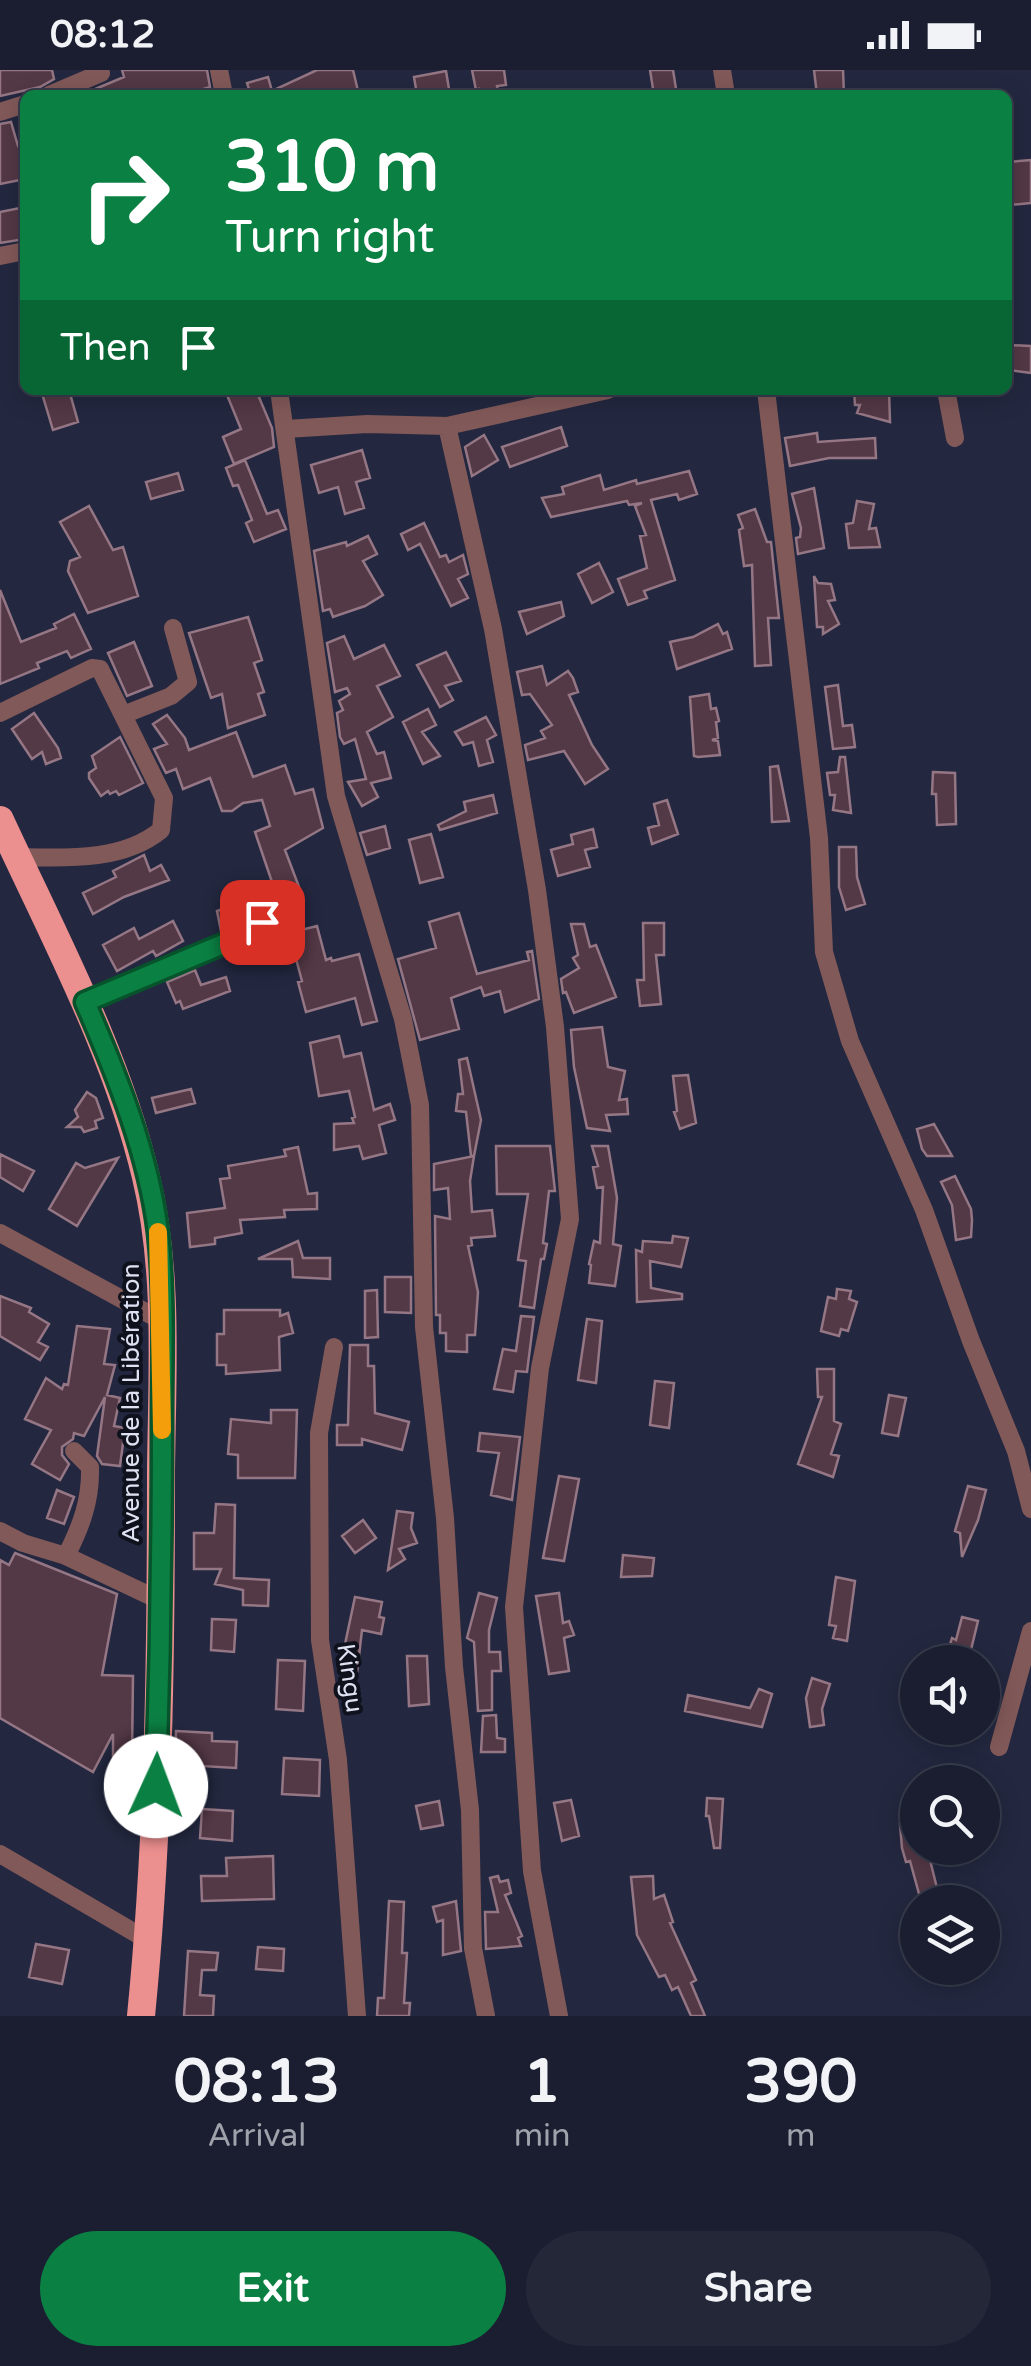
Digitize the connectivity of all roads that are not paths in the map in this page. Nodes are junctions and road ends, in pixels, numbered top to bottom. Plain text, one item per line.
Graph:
1 (100, 70) edge
2 (61, 90) edge
3 (280, 395) edge
4 (586, 395) edge
5 (767, 395) edge
6 (947, 395) edge
7 (447, 426) junction
8 (286, 429) junction
9 (955, 438) dead end
10 (173, 628) dead end
11 (0, 712) edge
12 (123, 715) junction
13 (0, 820) edge
14 (17, 857) junction
15 (261, 894) dead end
16 (85, 1002) junction
17 (0, 1232) edge
18 (162, 1321) junction
19 (334, 1348) dead end
20 (74, 1451) dead end
21 (1031, 1509) edge
22 (0, 1532) edge
23 (66, 1556) junction
24 (161, 1601) junction
25 (1031, 1630) edge
26 (999, 1747) dead end
27 (0, 1854) edge
28 (148, 1941) junction
29 (141, 2016) edge
30 (357, 2016) edge
31 (486, 2016) edge
32 (558, 2016) edge

1 - 2 street
3 - 8 street
4 - 7 street
5 - 21 street
6 - 9 street
7 - 8 street
7 - 32 street
8 - 31 street
10 - 12 street
11 - 12 street
12 - 14 street
13 - 14 highway, Avenue de la Libération
14 - 16 highway, Avenue de la Libération
15 - 16 street
16 - 18 highway, Avenue de la Libération
17 - 18 street
18 - 24 highway, Avenue de la Libération
19 - 30 street, Kingu
20 - 23 street
22 - 23 street
23 - 24 street
24 - 28 highway, Avenue de la Libération
25 - 26 street
27 - 28 street
28 - 29 highway, Avenue de la Libération

